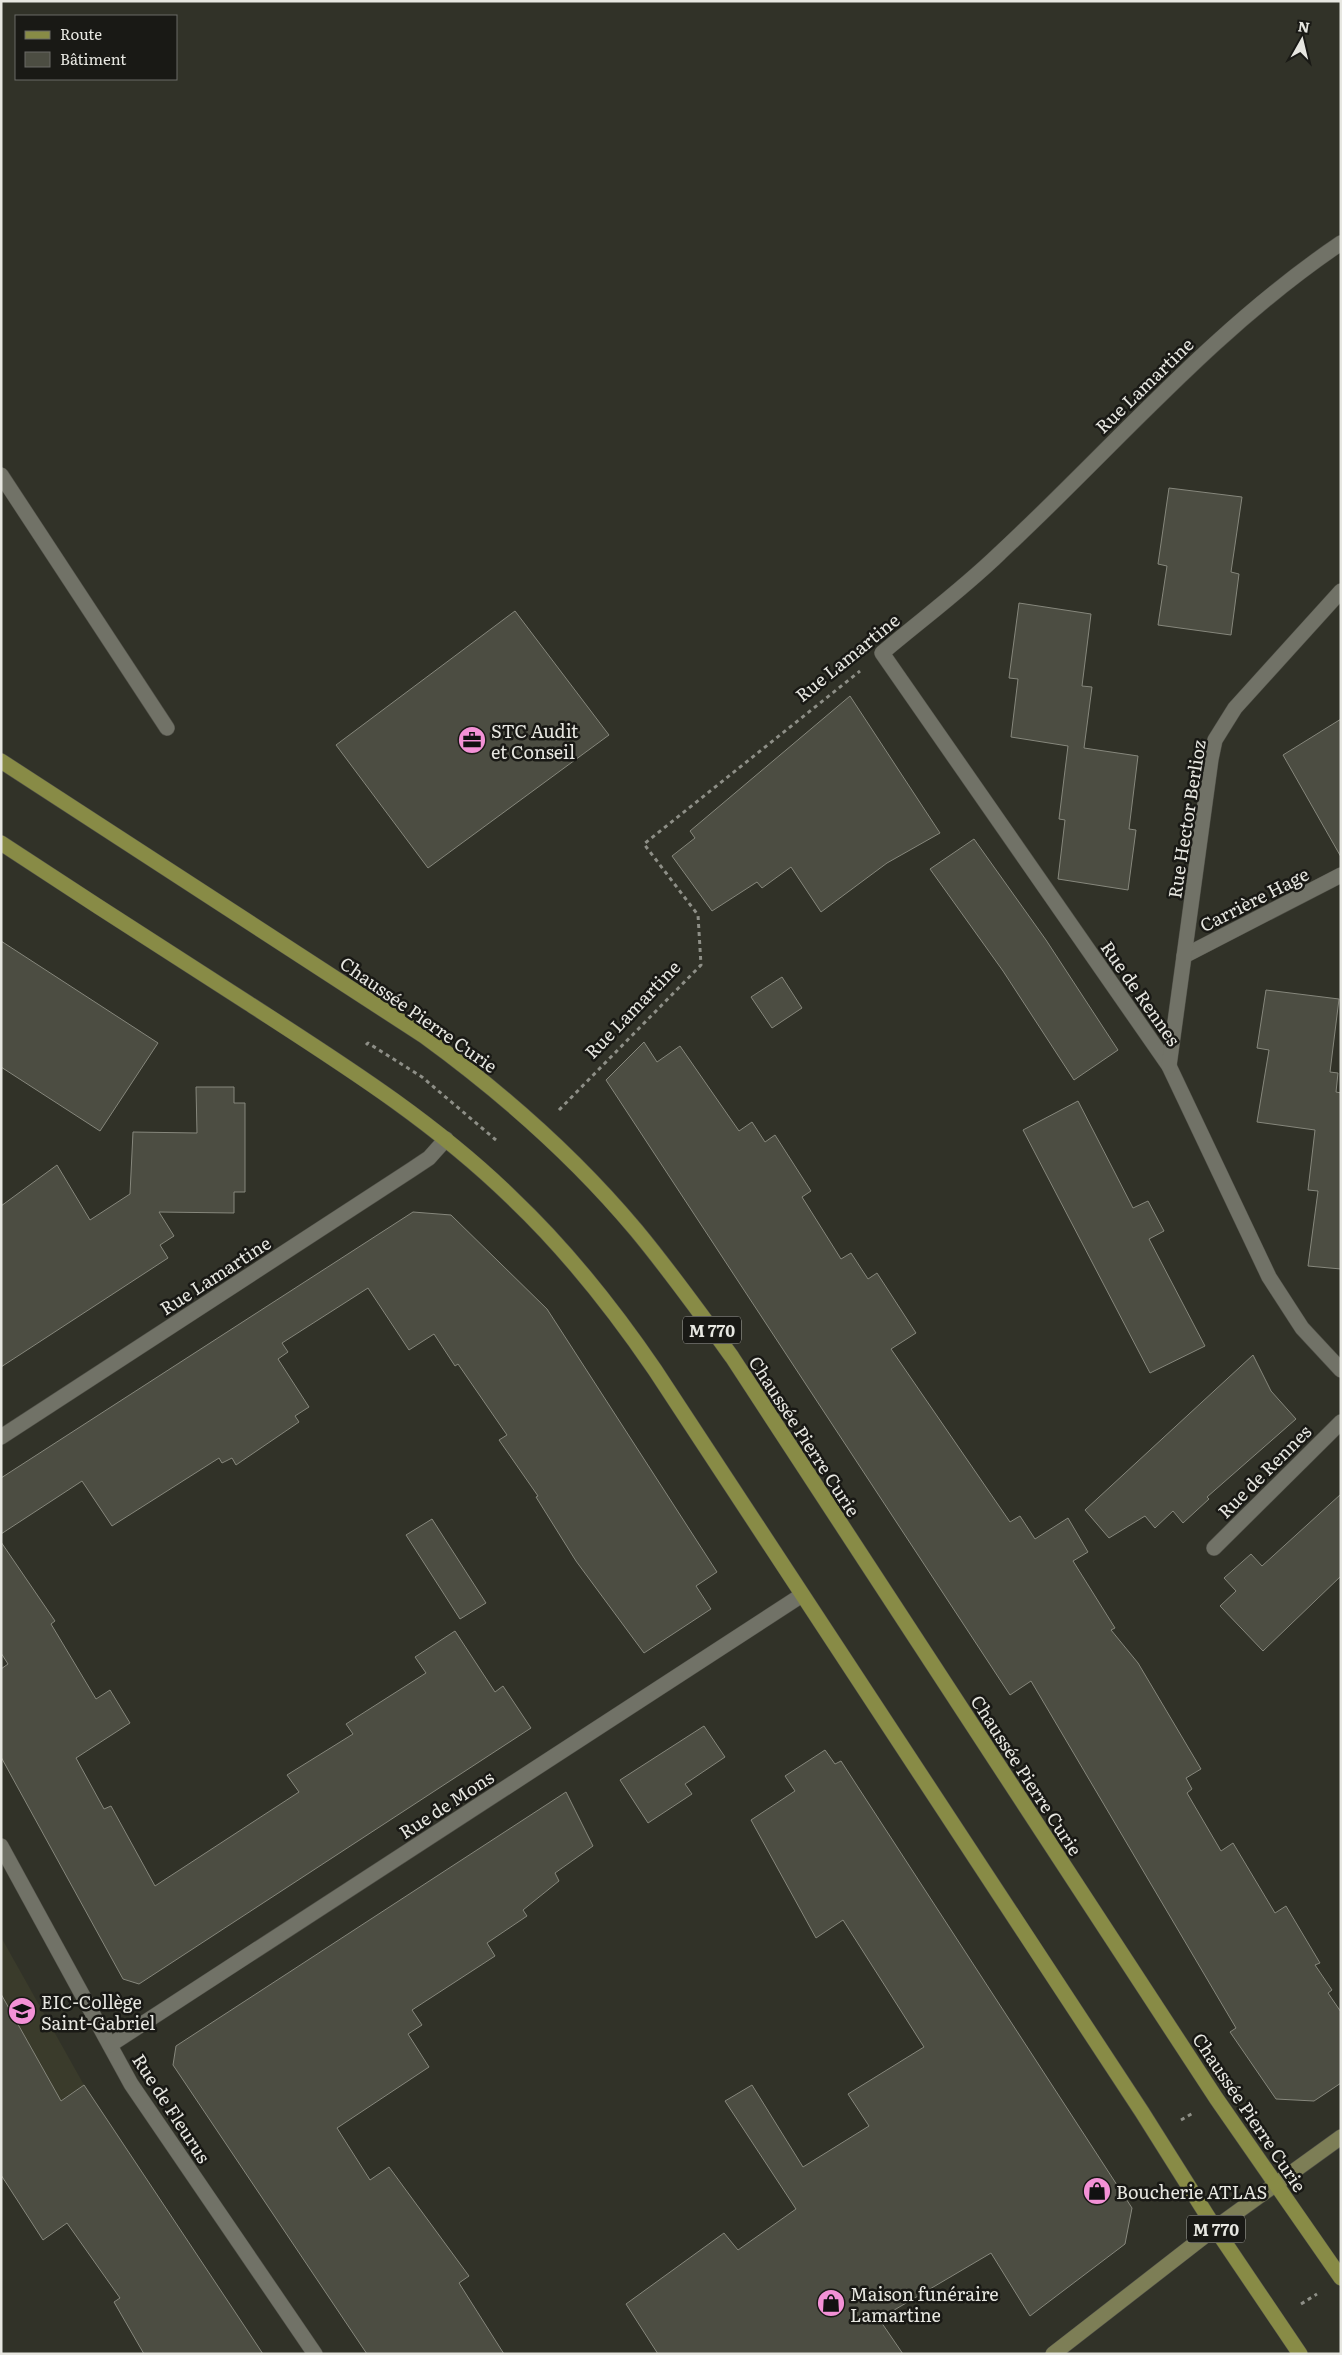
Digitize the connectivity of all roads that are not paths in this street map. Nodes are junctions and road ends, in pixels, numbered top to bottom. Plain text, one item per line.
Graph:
1 (1341, 243) edge
2 (1, 475) edge
3 (1341, 591) edge
4 (882, 653) joint
5 (166, 728) dead end
6 (1, 761) edge
7 (1, 843) edge
8 (1341, 875) edge
9 (1184, 956) junction
10 (1169, 1066) junction
11 (446, 1139) junction
12 (1341, 1370) edge
13 (1341, 1422) edge
14 (1, 1437) edge
15 (1214, 1548) dead end
16 (802, 1595) junction
17 (1, 1846) edge
18 (110, 2045) junction
19 (1341, 2137) edge
20 (1275, 2183) junction
21 (1215, 2228) junction
22 (1341, 2278) edge
23 (315, 2354) edge
24 (1053, 2354) edge
25 (1300, 2354) edge

1 - 4 street, Rue Lamartine
2 - 5 street
3 - 9 street, Rue Hector Berlioz
4 - 10 street, Rue de Rennes
6 - 20 main road, Chaussée Pierre Curie / M 770
7 - 11 main road, M 770
8 - 9 street, Carrière Hage
9 - 10 street, Rue Hector Berlioz
10 - 12 street, Rue de Rennes
11 - 14 street, Rue Lamartine
11 - 16 main road, M 770
13 - 15 street, Rue de Rennes
16 - 18 street, Rue de Mons
16 - 21 main road, M 770
17 - 18 street, Rue de Fleurus
18 - 23 street, Rue de Fleurus
19 - 20 street
20 - 21 street
20 - 22 main road, Chaussée Pierre Curie / M 770
21 - 24 street
21 - 25 main road, M 770

